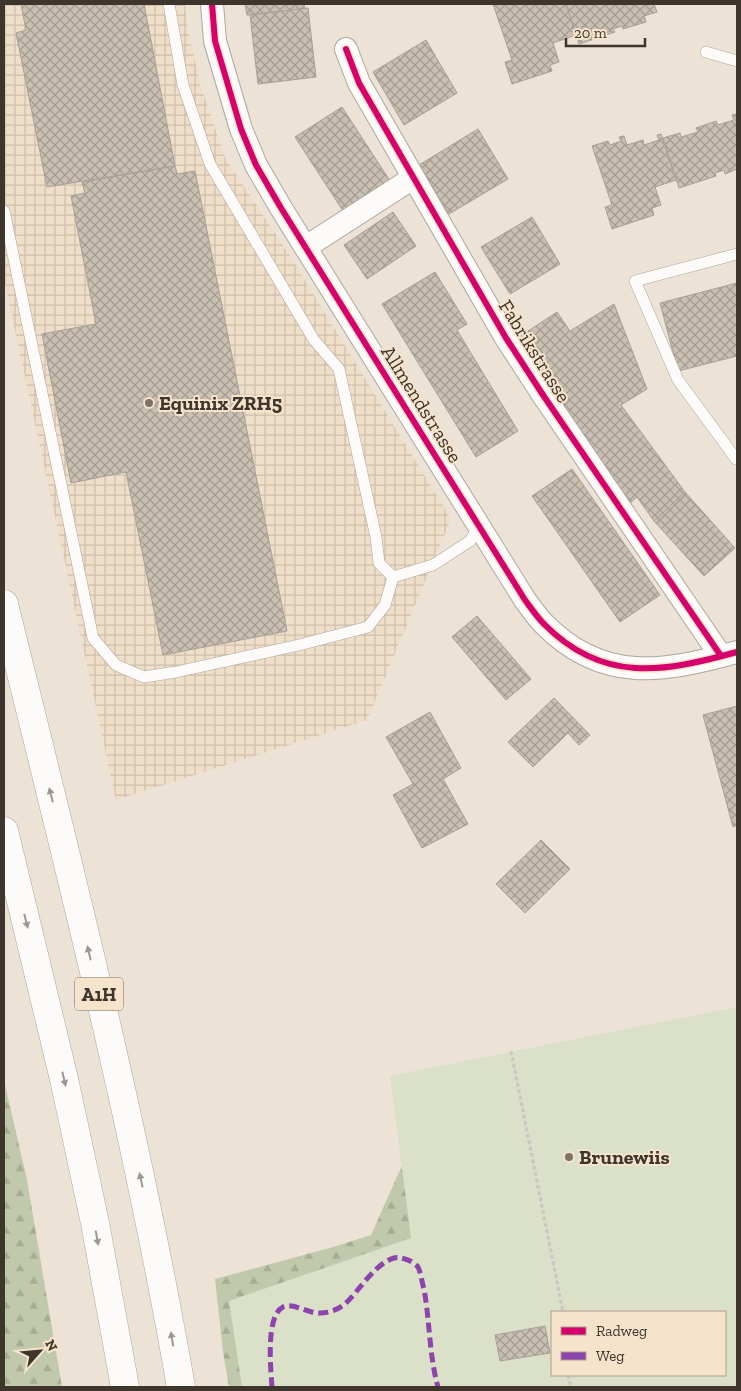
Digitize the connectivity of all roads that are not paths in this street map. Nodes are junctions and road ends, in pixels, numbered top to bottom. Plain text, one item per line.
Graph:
1 (169, 4) edge
2 (212, 4) edge
3 (346, 49) dead end
4 (706, 52) dead end
5 (737, 61) edge
6 (414, 178) junction
7 (4, 211) edge
8 (306, 247) junction
9 (737, 254) edge
10 (737, 458) edge
11 (480, 526) junction
12 (393, 576) junction
13 (4, 604) edge
14 (729, 654) edge
15 (4, 831) edge
16 (4, 837) edge
17 (14, 873) junction
18 (125, 1387) edge
19 (181, 1387) edge

1 - 12 lane
2 - 8 street, Allmendstrasse
3 - 6 street, Fabrikstrasse
4 - 5 lane
6 - 8 street
6 - 14 street, Fabrikstrasse
7 - 12 lane
8 - 11 street, Allmendstrasse
9 - 10 lane
11 - 12 lane
11 - 14 street, Allmendstrasse
19 -> 13 highway, A1H
15 - 17 highway, A1H
16 - 17 highway
17 -> 18 highway, A1H

